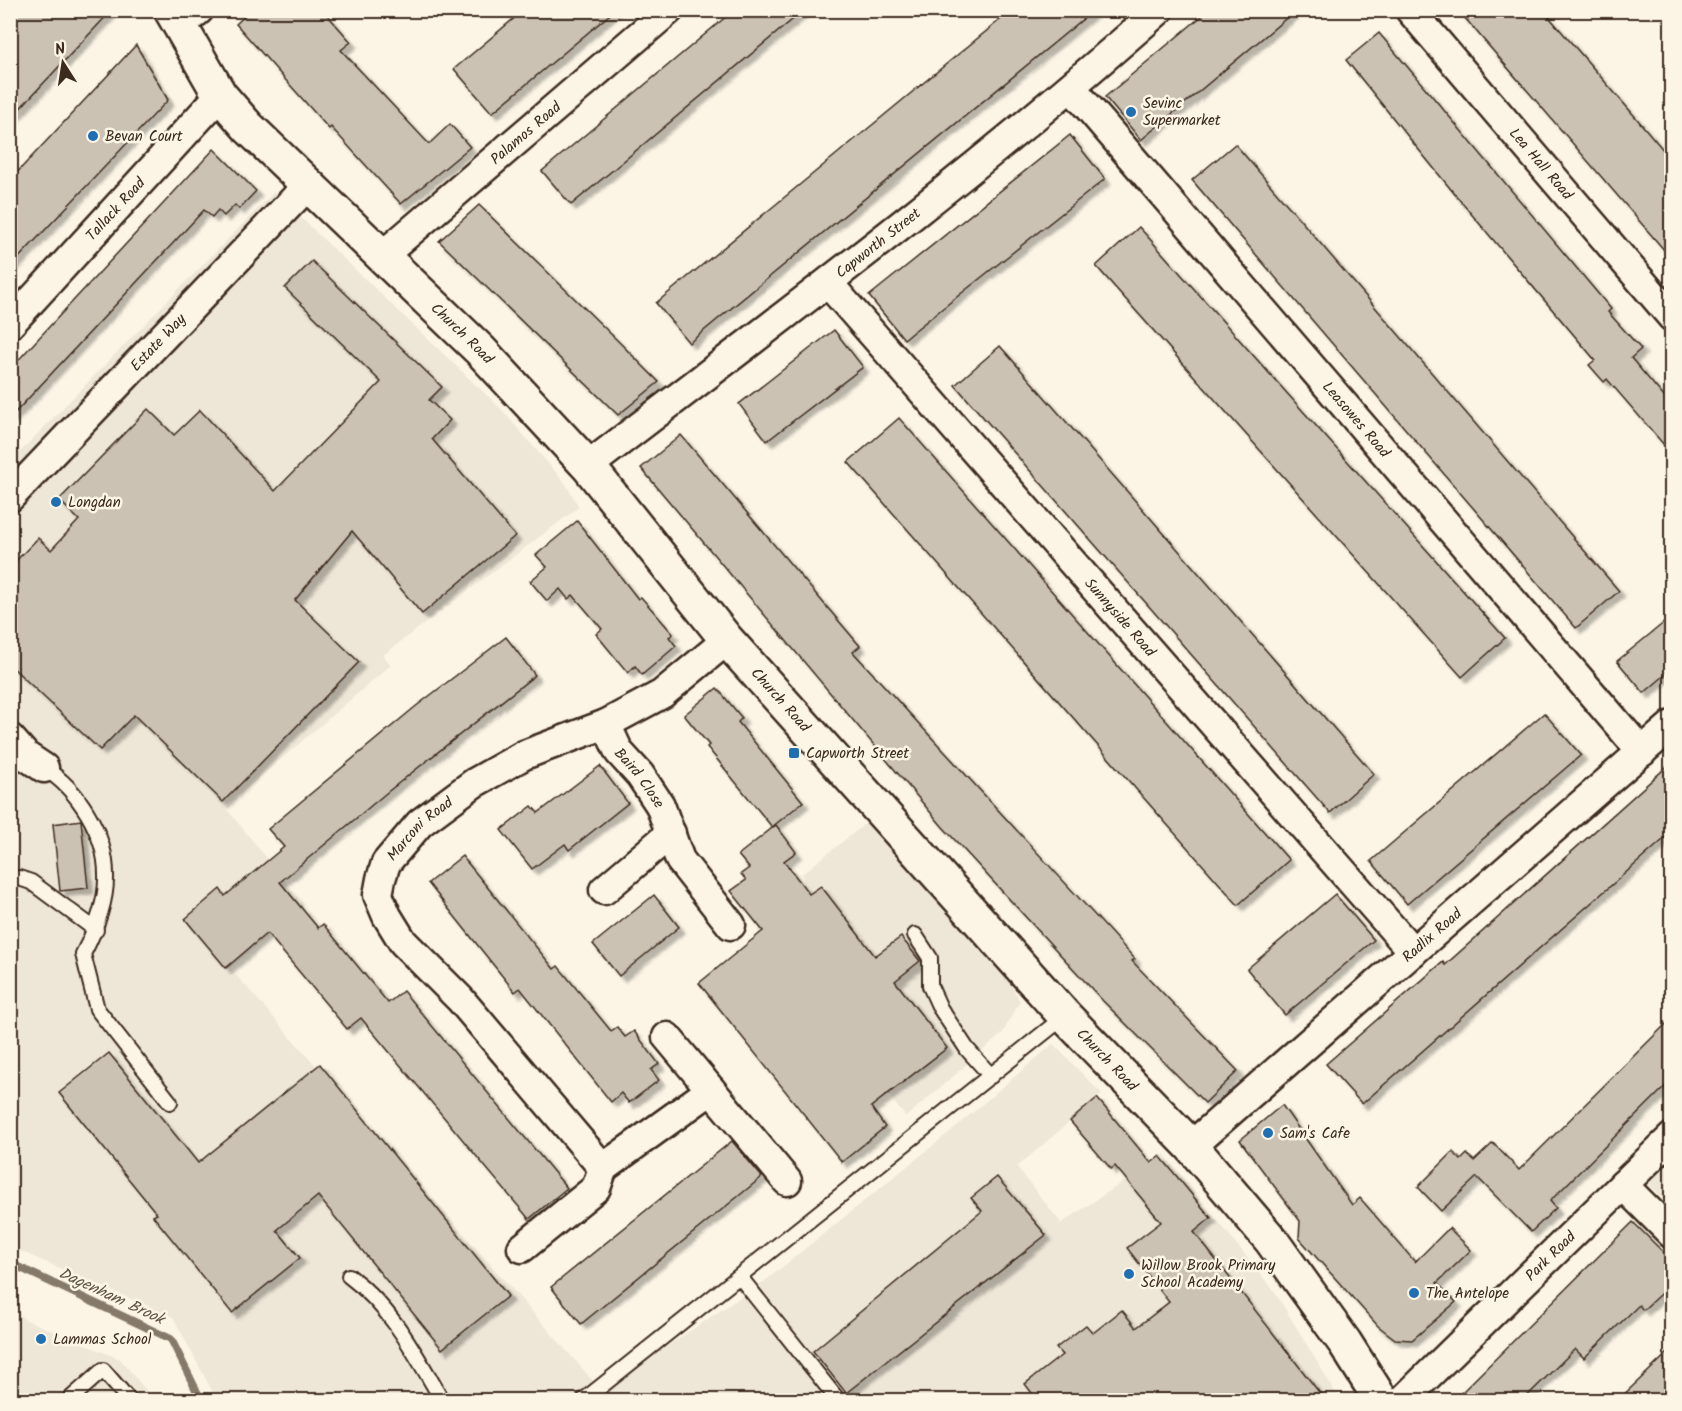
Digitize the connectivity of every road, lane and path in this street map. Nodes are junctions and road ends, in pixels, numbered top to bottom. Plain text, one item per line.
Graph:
1 (669, 10) edge
2 (1159, 10) edge
3 (1410, 10) edge
4 (183, 16) edge
5 (1071, 87) junction
6 (220, 95) junction
7 (307, 186) junction
8 (382, 256) junction
9 (828, 283) junction
10 (1668, 306) edge
11 (10, 324) edge
12 (588, 466) junction
13 (10, 497) edge
14 (727, 640) junction
15 (606, 724) junction
16 (1671, 725) edge
17 (10, 738) edge
18 (1642, 752) junction
19 (44, 768) joint
20 (671, 833) junction
21 (10, 880) edge
22 (604, 890) dead end
23 (731, 925) dead end
24 (96, 930) junction
25 (915, 935) dead end
26 (1413, 952) junction
27 (1065, 1017) junction
28 (667, 1037) dead end
29 (991, 1076) junction
30 (711, 1090) junction
31 (170, 1102) dead end
32 (1671, 1137) edge
33 (1191, 1146) junction
34 (603, 1168) junction
35 (787, 1181) dead end
36 (1623, 1185) junction
37 (1671, 1234) edge
38 (522, 1248) dead end
39 (349, 1276) dead end
40 (740, 1277) junction
41 (69, 1401) edge
42 (129, 1401) edge
43 (442, 1401) edge
44 (584, 1401) edge
45 (838, 1401) edge
46 (1381, 1401) edge
47 (1403, 1401) edge

1 - 8 street, Palamos Road
2 - 5 street, Capworth Street
3 - 10 street, Lea Hall Road
4 - 6 main road, Church Road
5 - 9 street, Capworth Street
5 - 18 street, Leasowes Road
6 - 7 main road, Church Road
6 - 11 street, Tallack Road
7 - 8 main road, Church Road
7 - 13 street, Estate Way
8 - 12 main road, Church Road
9 - 12 street, Capworth Street
9 - 26 street, Sunnyside Road
12 - 14 main road, Church Road
14 - 15 street, Marconi Road
14 - 27 main road, Church Road
15 - 20 street, Baird Close
15 - 34 street, Marconi Road
16 - 18 street, Radlix Road
17 - 19 street
18 - 26 street, Radlix Road
19 - 24 lane
20 - 22 street
20 - 23 street, Baird Close
21 - 24 lane
24 - 31 lane
25 - 29 lane
26 - 33 street, Radlix Road
27 - 29 lane
27 - 33 main road, Church Road
28 - 30 street
29 - 40 lane
30 - 34 street
30 - 35 street
32 - 36 street, Park Road
33 - 46 main road, Church Road
34 - 38 street
36 - 37 street
36 - 47 street, Park Road
39 - 43 lane
40 - 44 lane
40 - 45 lane
41 - 42 lane

